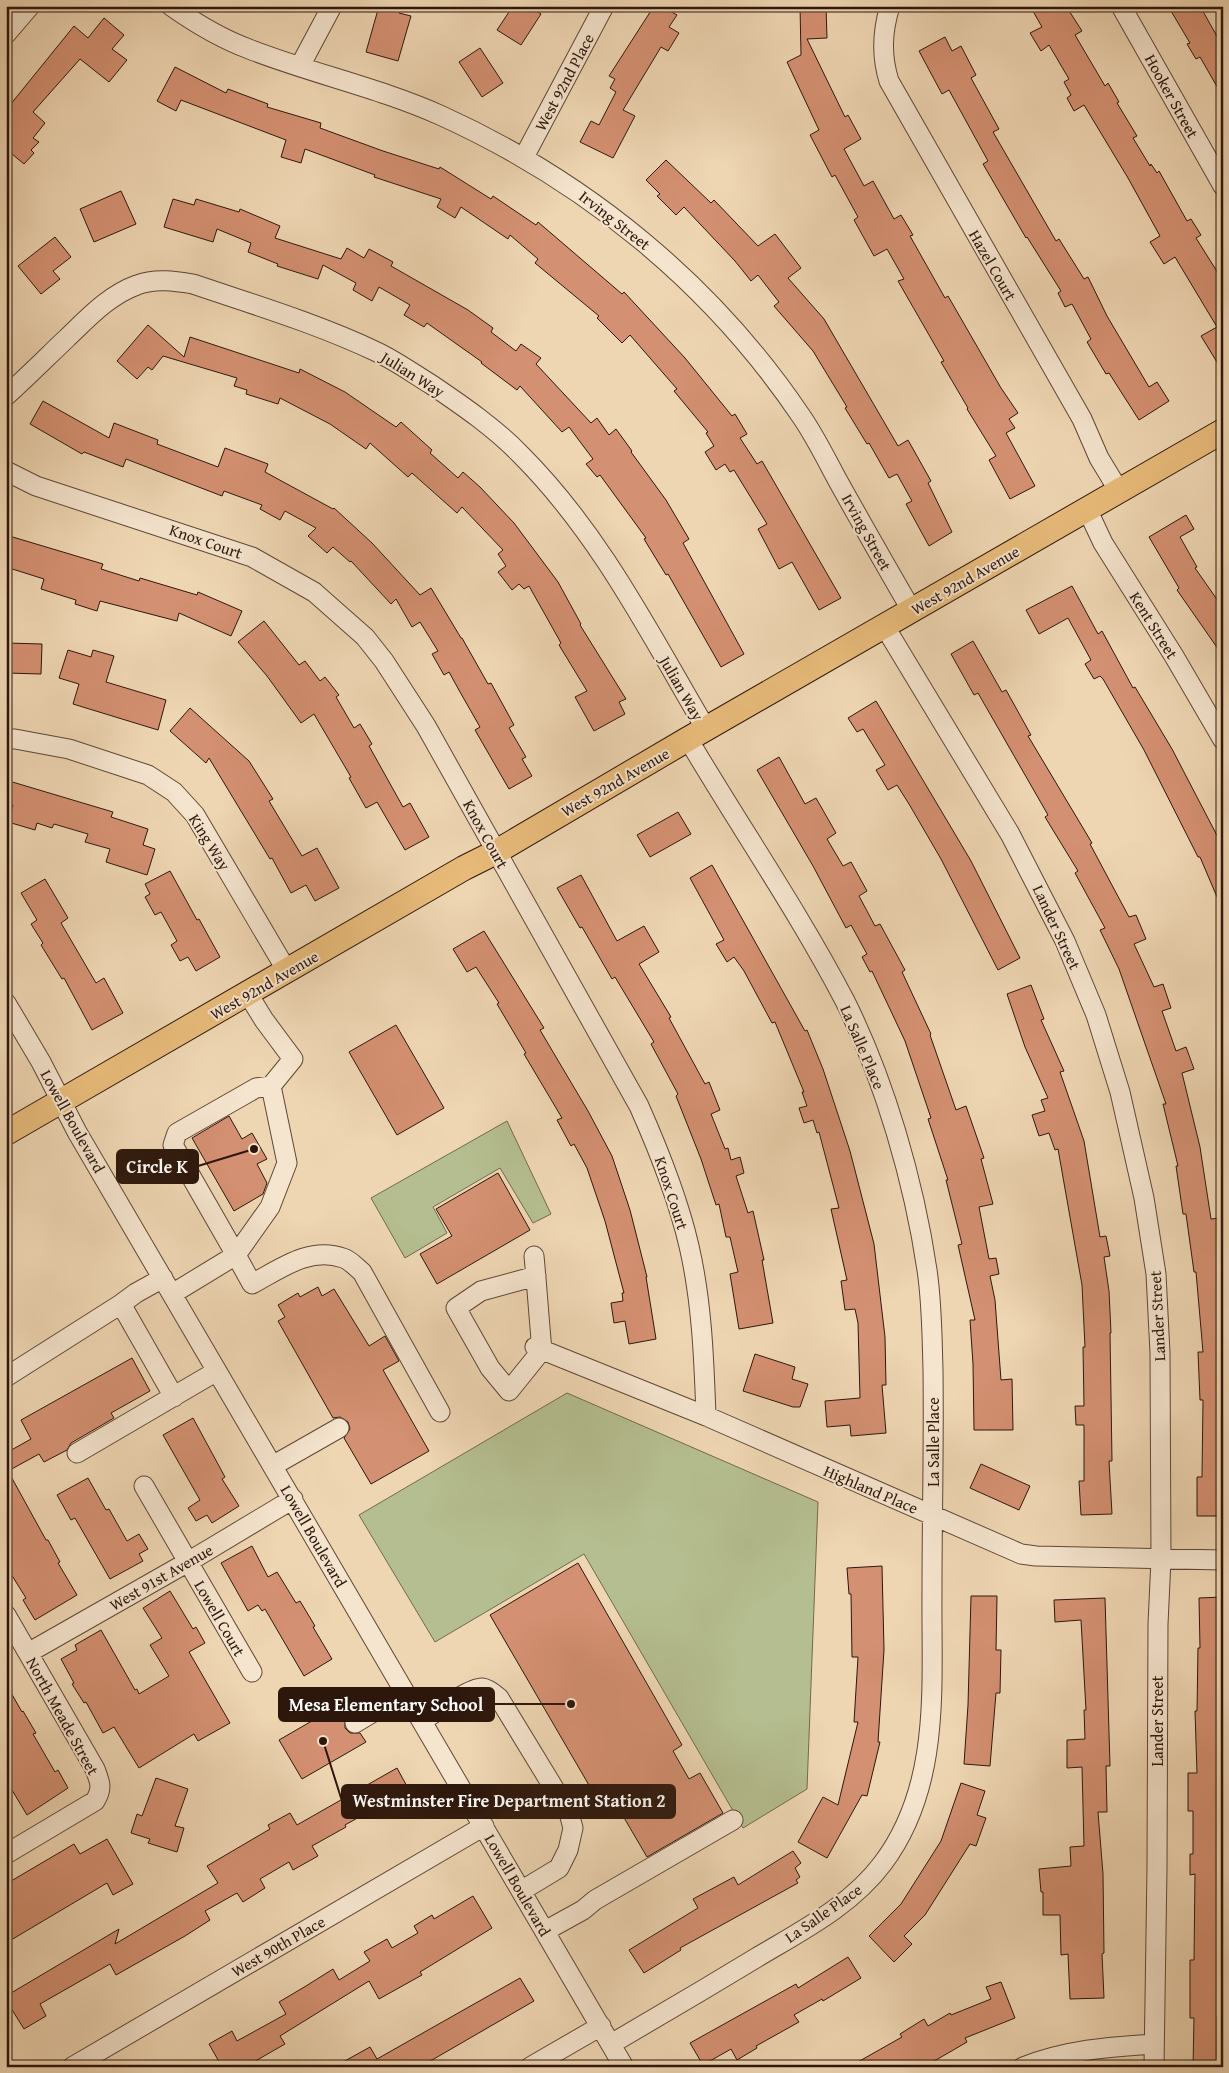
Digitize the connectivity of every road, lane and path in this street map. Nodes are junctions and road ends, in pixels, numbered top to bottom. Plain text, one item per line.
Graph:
1 (30, 6) edge
2 (171, 6) edge
3 (332, 6) edge
4 (604, 6) edge
5 (890, 6) edge
6 (1121, 6) edge
7 (6, 34) edge
8 (300, 66) junction
9 (524, 158) junction
10 (1223, 186) edge
11 (6, 396) edge
12 (1223, 431) edge
13 (6, 472) edge
14 (1119, 490) junction
15 (1087, 509) junction
16 (912, 611) junction
17 (885, 627) junction
18 (697, 734) junction
19 (6, 739) edge
20 (1223, 740) edge
21 (496, 852) junction
22 (287, 971) junction
23 (248, 994) junction
24 (6, 1004) edge
25 (270, 1086) junction
26 (61, 1102) junction
27 (6, 1133) edge
28 (236, 1255) junction
29 (534, 1256) dead end
30 (536, 1276) junction
31 (163, 1278) junction
32 (172, 1294) junction
33 (121, 1304) junction
34 (538, 1348) junction
35 (217, 1372) junction
36 (6, 1377) edge
37 (174, 1397) junction
38 (440, 1412) dead end
39 (706, 1416) junction
40 (339, 1428) dead end
41 (77, 1454) dead end
42 (274, 1465) junction
43 (144, 1486) dead end
44 (293, 1500) junction
45 (932, 1515) junction
46 (1161, 1559) junction
47 (1223, 1560) edge
48 (188, 1562) junction
49 (6, 1615) edge
50 (28, 1653) junction
51 (252, 1672) dead end
52 (405, 1694) junction
53 (422, 1721) junction
54 (355, 1723) dead end
55 (733, 1820) dead end
56 (484, 1826) junction
57 (6, 1854) edge
58 (521, 1891) junction
59 (545, 1931) junction
60 (601, 2026) junction
61 (611, 2044) junction
62 (1154, 2044) junction
63 (72, 2067) edge
64 (530, 2067) edge
65 (624, 2067) edge
66 (1023, 2067) edge
67 (1154, 2067) edge

1 - 7 street
2 - 8 street, Irving Street
3 - 8 street
4 - 9 street, West 92nd Place
5 - 14 street, Hazel Court
6 - 10 street, Hooker Street
8 - 9 street, Irving Street
9 - 16 street, Irving Street
11 - 18 street, Julian Way
12 - 14 main road, West 92nd Avenue
13 - 21 street, Knox Court
14 - 15 main road, West 92nd Avenue
15 - 16 main road, West 92nd Avenue
15 - 20 street, Kent Street
16 - 17 main road, West 92nd Avenue
17 - 18 main road, West 92nd Avenue
17 - 46 street, Lander Street
18 - 21 main road, West 92nd Avenue
18 - 45 street, La Salle Place
19 - 22 street, King Way
21 - 22 main road, West 92nd Avenue
21 - 39 street, Knox Court
22 - 23 main road, West 92nd Avenue
23 - 25 street
23 - 26 main road, West 92nd Avenue
24 - 26 street, Lowell Boulevard
25 - 28 street
25 - 28 street
26 - 27 main road, West 92nd Avenue
26 - 31 street, Lowell Boulevard
28 - 32 street
28 - 38 street
29 - 30 street
30 - 34 street
30 - 34 street
31 - 32 street, Lowell Boulevard
31 - 33 street
32 - 35 street, Lowell Boulevard
33 - 36 street
33 - 37 street
34 - 39 street, Highland Place
35 - 37 street
35 - 42 street, Lowell Boulevard
37 - 41 street
39 - 45 street, Highland Place
40 - 42 street
42 - 44 street, Lowell Boulevard
43 - 48 street, Lowell Court
44 - 48 street, West 91st Avenue
44 - 52 street, Lowell Boulevard
45 - 46 street, Highland Place
45 - 61 street, La Salle Place
46 - 47 street, Highland Place
46 - 62 street, Lander Street
48 - 50 street, West 91st Avenue
48 - 51 street, Lowell Court
49 - 50 street, North Meade Street
50 - 57 street, North Meade Street
52 - 53 street, Lowell Boulevard
52 - 54 street
53 - 56 street, Lowell Boulevard
53 - 58 street
55 - 59 street
56 - 58 street, Lowell Boulevard
56 - 63 street, West 90th Place
58 - 59 street, Lowell Boulevard
59 - 60 street, Lowell Boulevard
60 - 61 street, Lowell Boulevard
60 - 64 street
61 - 65 street, Lowell Boulevard
62 - 66 street
62 - 67 street, Lander Street

